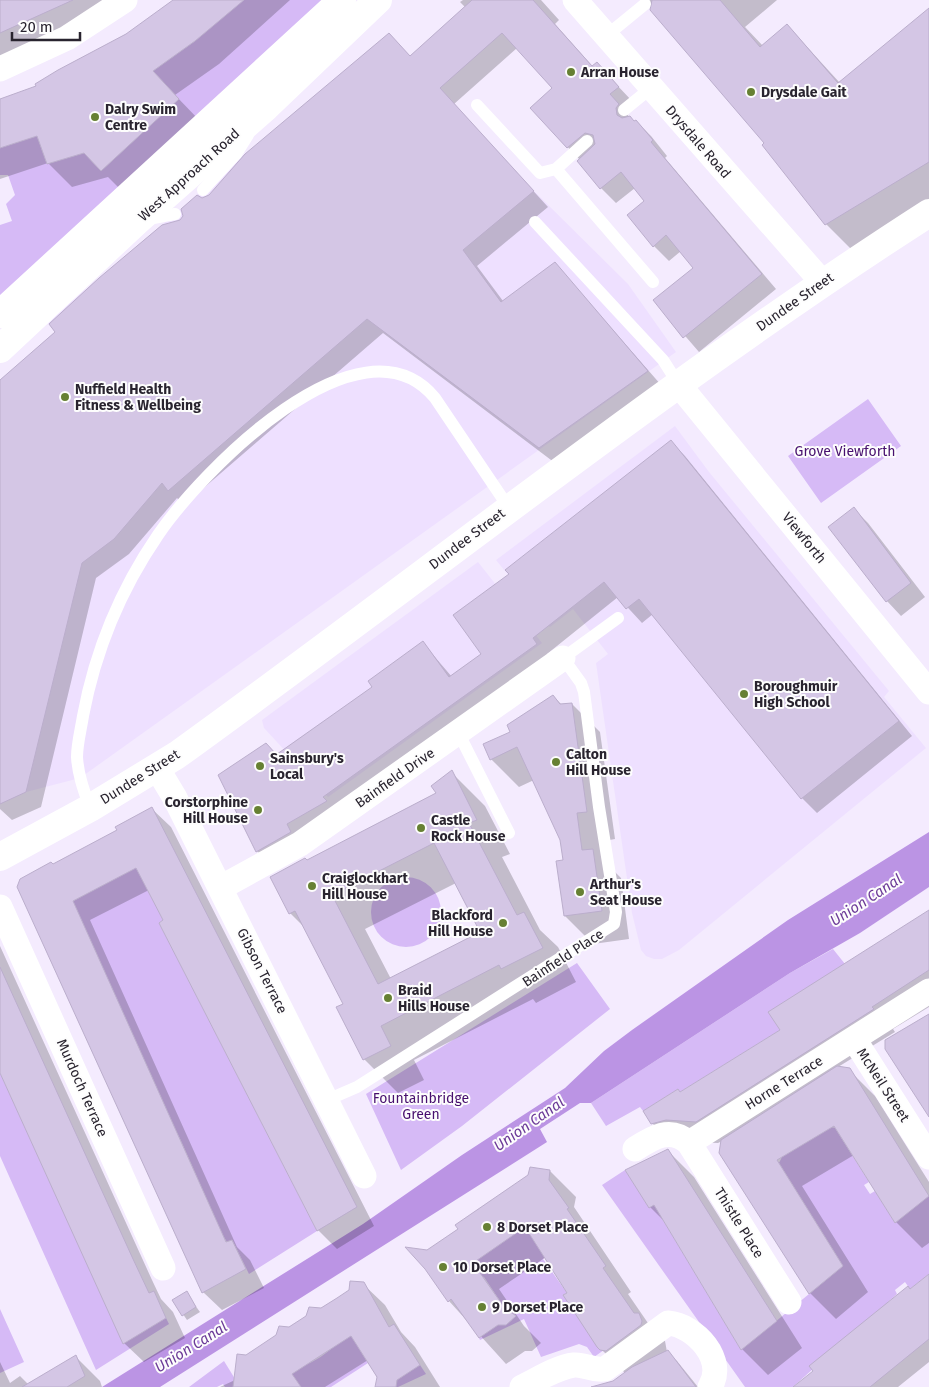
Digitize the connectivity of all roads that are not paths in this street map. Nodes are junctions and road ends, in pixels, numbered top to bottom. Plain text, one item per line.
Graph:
1 (125, 0) edge
2 (342, 0) edge
3 (378, 0) edge
4 (574, 0) edge
5 (645, 4) dead end
6 (606, 36) junction
7 (0, 69) edge
8 (651, 88) junction
9 (477, 105) dead end
10 (266, 107) junction
11 (624, 110) dead end
12 (587, 140) dead end
13 (556, 169) junction
14 (203, 190) dead end
15 (929, 213) edge
16 (175, 214) dead end
17 (137, 221) junction
18 (535, 222) dead end
19 (653, 282) dead end
20 (822, 283) junction
21 (0, 314) edge
22 (0, 349) edge
23 (678, 385) junction
24 (508, 508) junction
25 (618, 618) dead end
26 (563, 658) junction
27 (929, 692) edge
28 (459, 734) junction
29 (157, 768) junction
30 (90, 808) junction
31 (509, 834) dead end
32 (0, 857) edge
33 (220, 888) junction
34 (0, 907) edge
35 (929, 991) edge
36 (854, 1040) junction
37 (327, 1100) junction
38 (688, 1143) junction
39 (635, 1149) dead end
40 (929, 1157) edge
41 (364, 1176) dead end
42 (163, 1268) dead end
43 (789, 1302) dead end
44 (522, 1387) edge
45 (710, 1387) edge

1 - 7 street
2 - 21 street, West Approach Road
3 - 10 street, West Approach Road
4 - 6 street, Drysdale Road
5 - 6 lane
6 - 8 street, Drysdale Road
8 - 11 lane
8 - 20 street, Drysdale Road
9 - 13 lane
10 - 14 lane
10 - 17 street, West Approach Road
12 - 13 lane
13 - 19 lane
15 - 20 street, Dundee Street
16 - 17 lane
17 - 22 street, West Approach Road
18 - 23 lane
20 - 23 street, Dundee Street
23 - 24 street, Dundee Street
23 - 27 street, Viewforth
24 - 29 street, Dundee Street
24 - 30 lane
25 - 26 lane
26 - 28 street, Bainfield Drive
26 - 37 lane, Bainfield Place
28 - 31 lane
28 - 33 street, Bainfield Drive
29 - 30 street, Dundee Street
29 - 33 street, Gibson Terrace
30 - 32 street, Dundee Street
33 - 37 street, Gibson Terrace
34 - 42 street, Murdoch Terrace
35 - 36 street, Horne Terrace
36 - 38 street, Horne Terrace
36 - 40 street, McNeil Street
37 - 41 street, Gibson Terrace
38 - 39 street
38 - 43 street, Thistle Place
44 - 45 street

